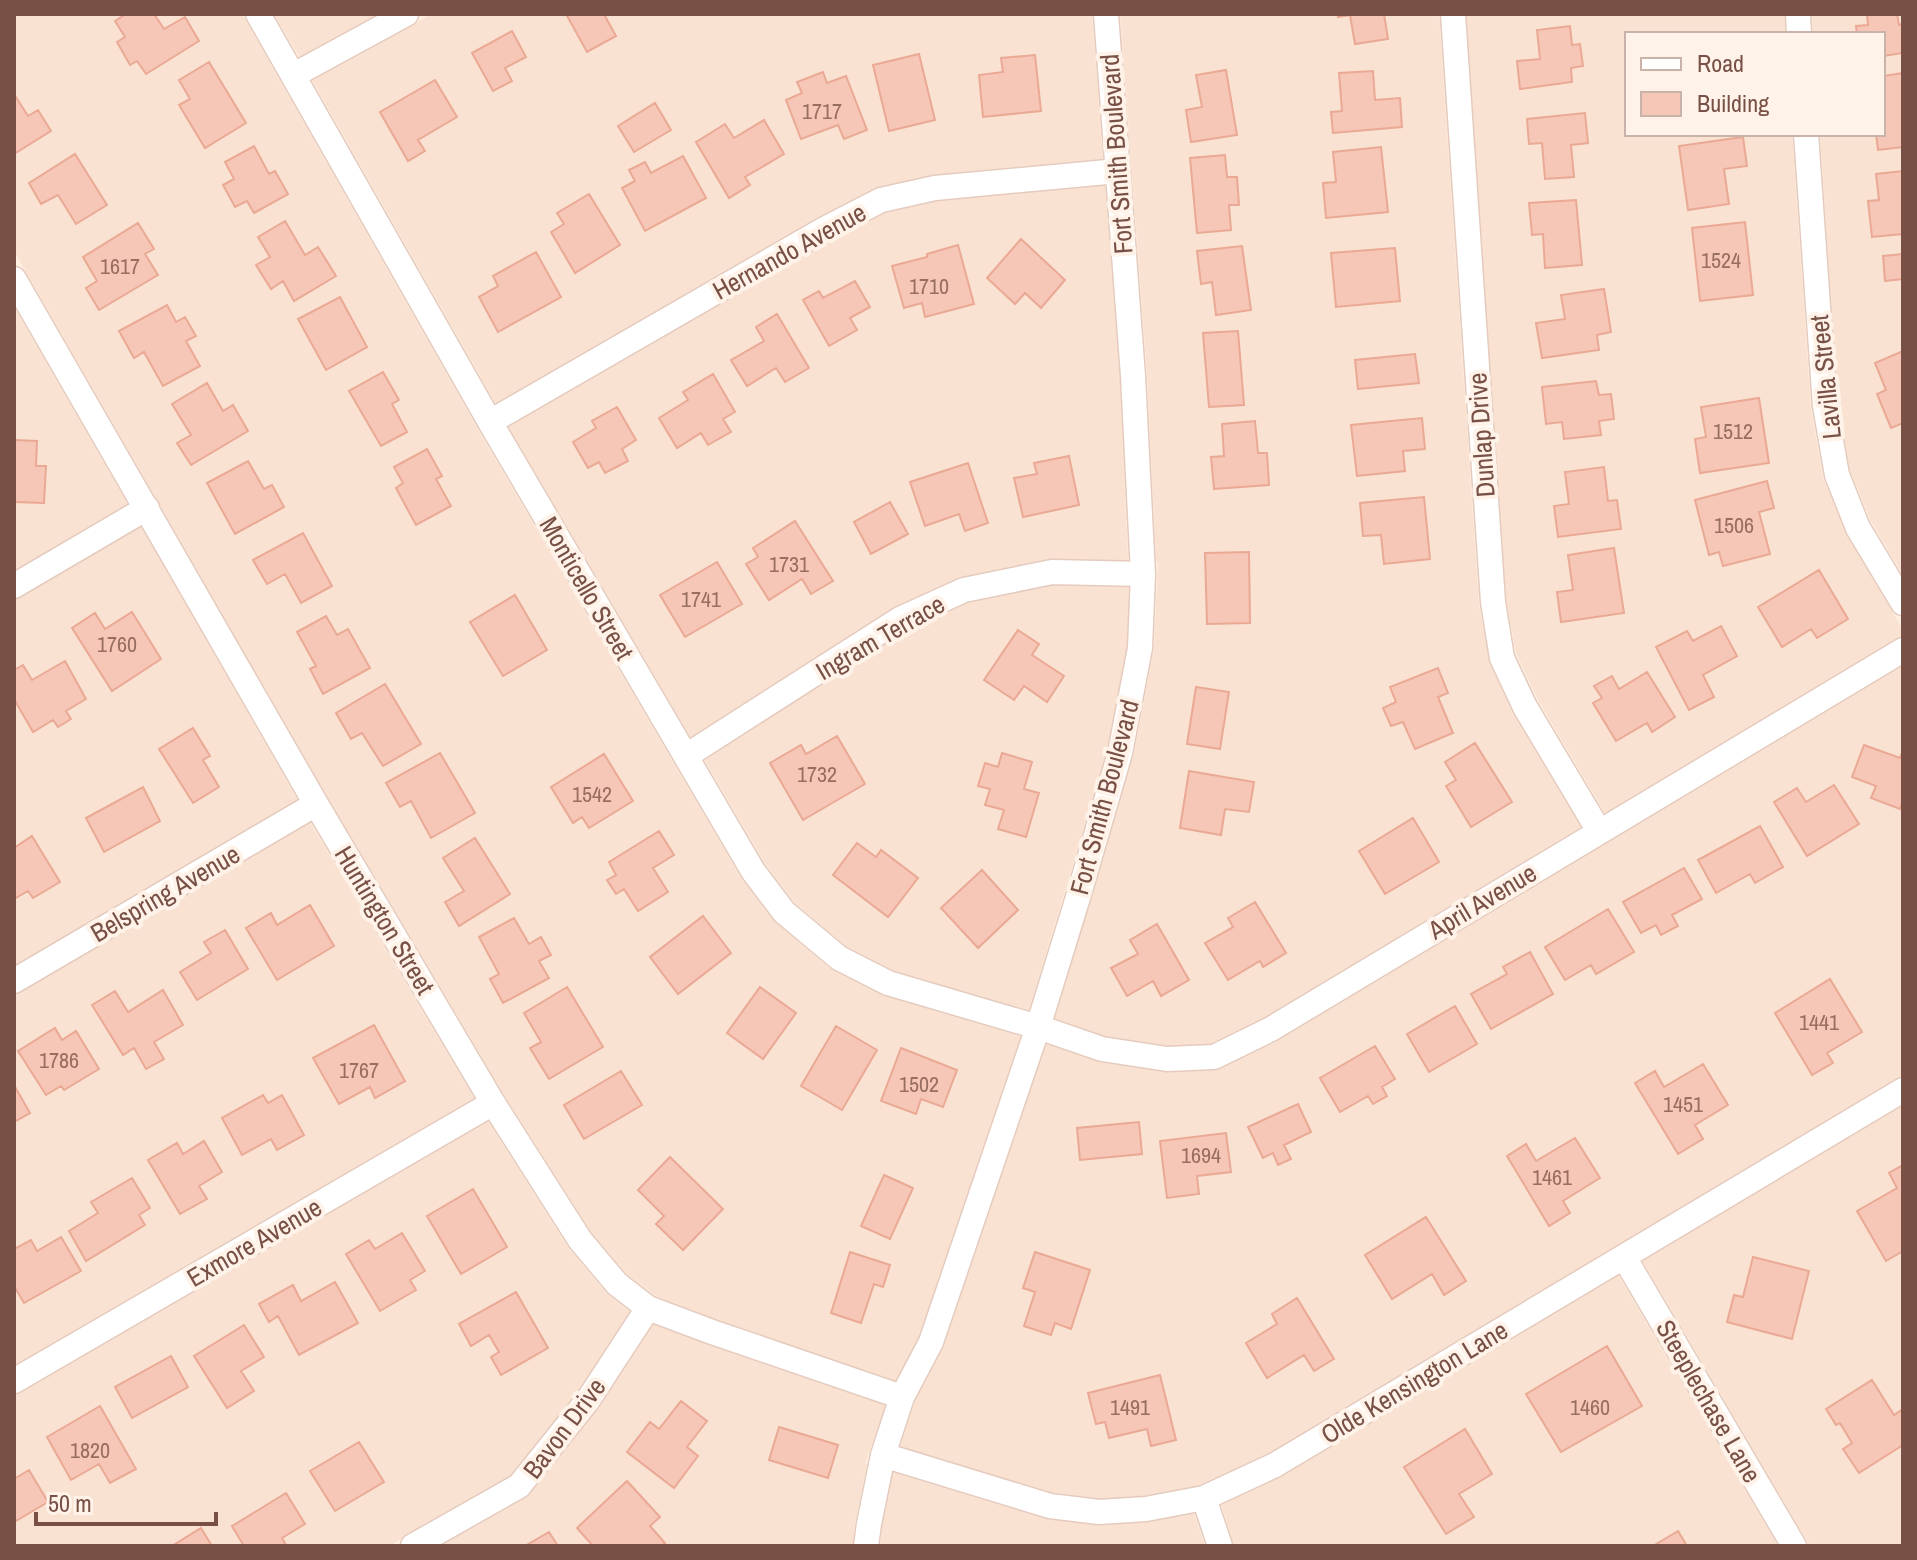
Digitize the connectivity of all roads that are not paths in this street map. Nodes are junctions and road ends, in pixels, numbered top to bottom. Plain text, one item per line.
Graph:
1 (258, 14) edge
2 (406, 14) edge
3 (1106, 14) edge
4 (1453, 14) edge
5 (294, 75) junction
6 (1806, 136) edge
7 (1118, 171) junction
8 (14, 279) edge
9 (490, 422) junction
10 (147, 508) junction
11 (1143, 574) junction
12 (14, 586) edge
13 (1903, 603) edge
14 (1903, 650) edge
15 (686, 756) junction
16 (316, 804) junction
17 (1599, 831) junction
18 (14, 981) edge
19 (1038, 1027) junction
20 (1903, 1090) edge
21 (493, 1103) junction
22 (1624, 1257) junction
23 (648, 1308) junction
24 (14, 1381) edge
25 (902, 1397) junction
26 (883, 1455) junction
27 (1204, 1498) junction
28 (413, 1546) edge
29 (866, 1546) edge
30 (1220, 1546) edge
31 (1794, 1546) edge

1 - 5 street, Monticello Street
2 - 5 street
3 - 7 street, Fort Smith Boulevard
4 - 17 street, Dunlap Drive
5 - 9 street, Monticello Street
6 - 13 street, Lavilla Street
7 - 9 street, Hernando Avenue
7 - 11 street, Fort Smith Boulevard
8 - 10 street, Huntington Street
9 - 15 street, Monticello Street
10 - 12 street
10 - 16 street, Huntington Street
11 - 15 street, Ingram Terrace
11 - 19 street, Fort Smith Boulevard
14 - 17 street, April Avenue
15 - 19 street, Monticello Street
16 - 18 street, Belspring Avenue
16 - 21 street, Huntington Street
17 - 19 street, April Avenue
19 - 25 street, Fort Smith Boulevard
20 - 22 street, Olde Kensington Lane
21 - 23 street, Huntington Street
21 - 24 street, Exmore Avenue
22 - 27 street, Olde Kensington Lane
22 - 31 street, Steeplechase Lane
23 - 25 street, Huntington Street
23 - 28 street, Bavon Drive
25 - 26 street, Fort Smith Boulevard
26 - 27 street, Olde Kensington Lane
26 - 29 street, Fort Smith Boulevard
27 - 30 street

